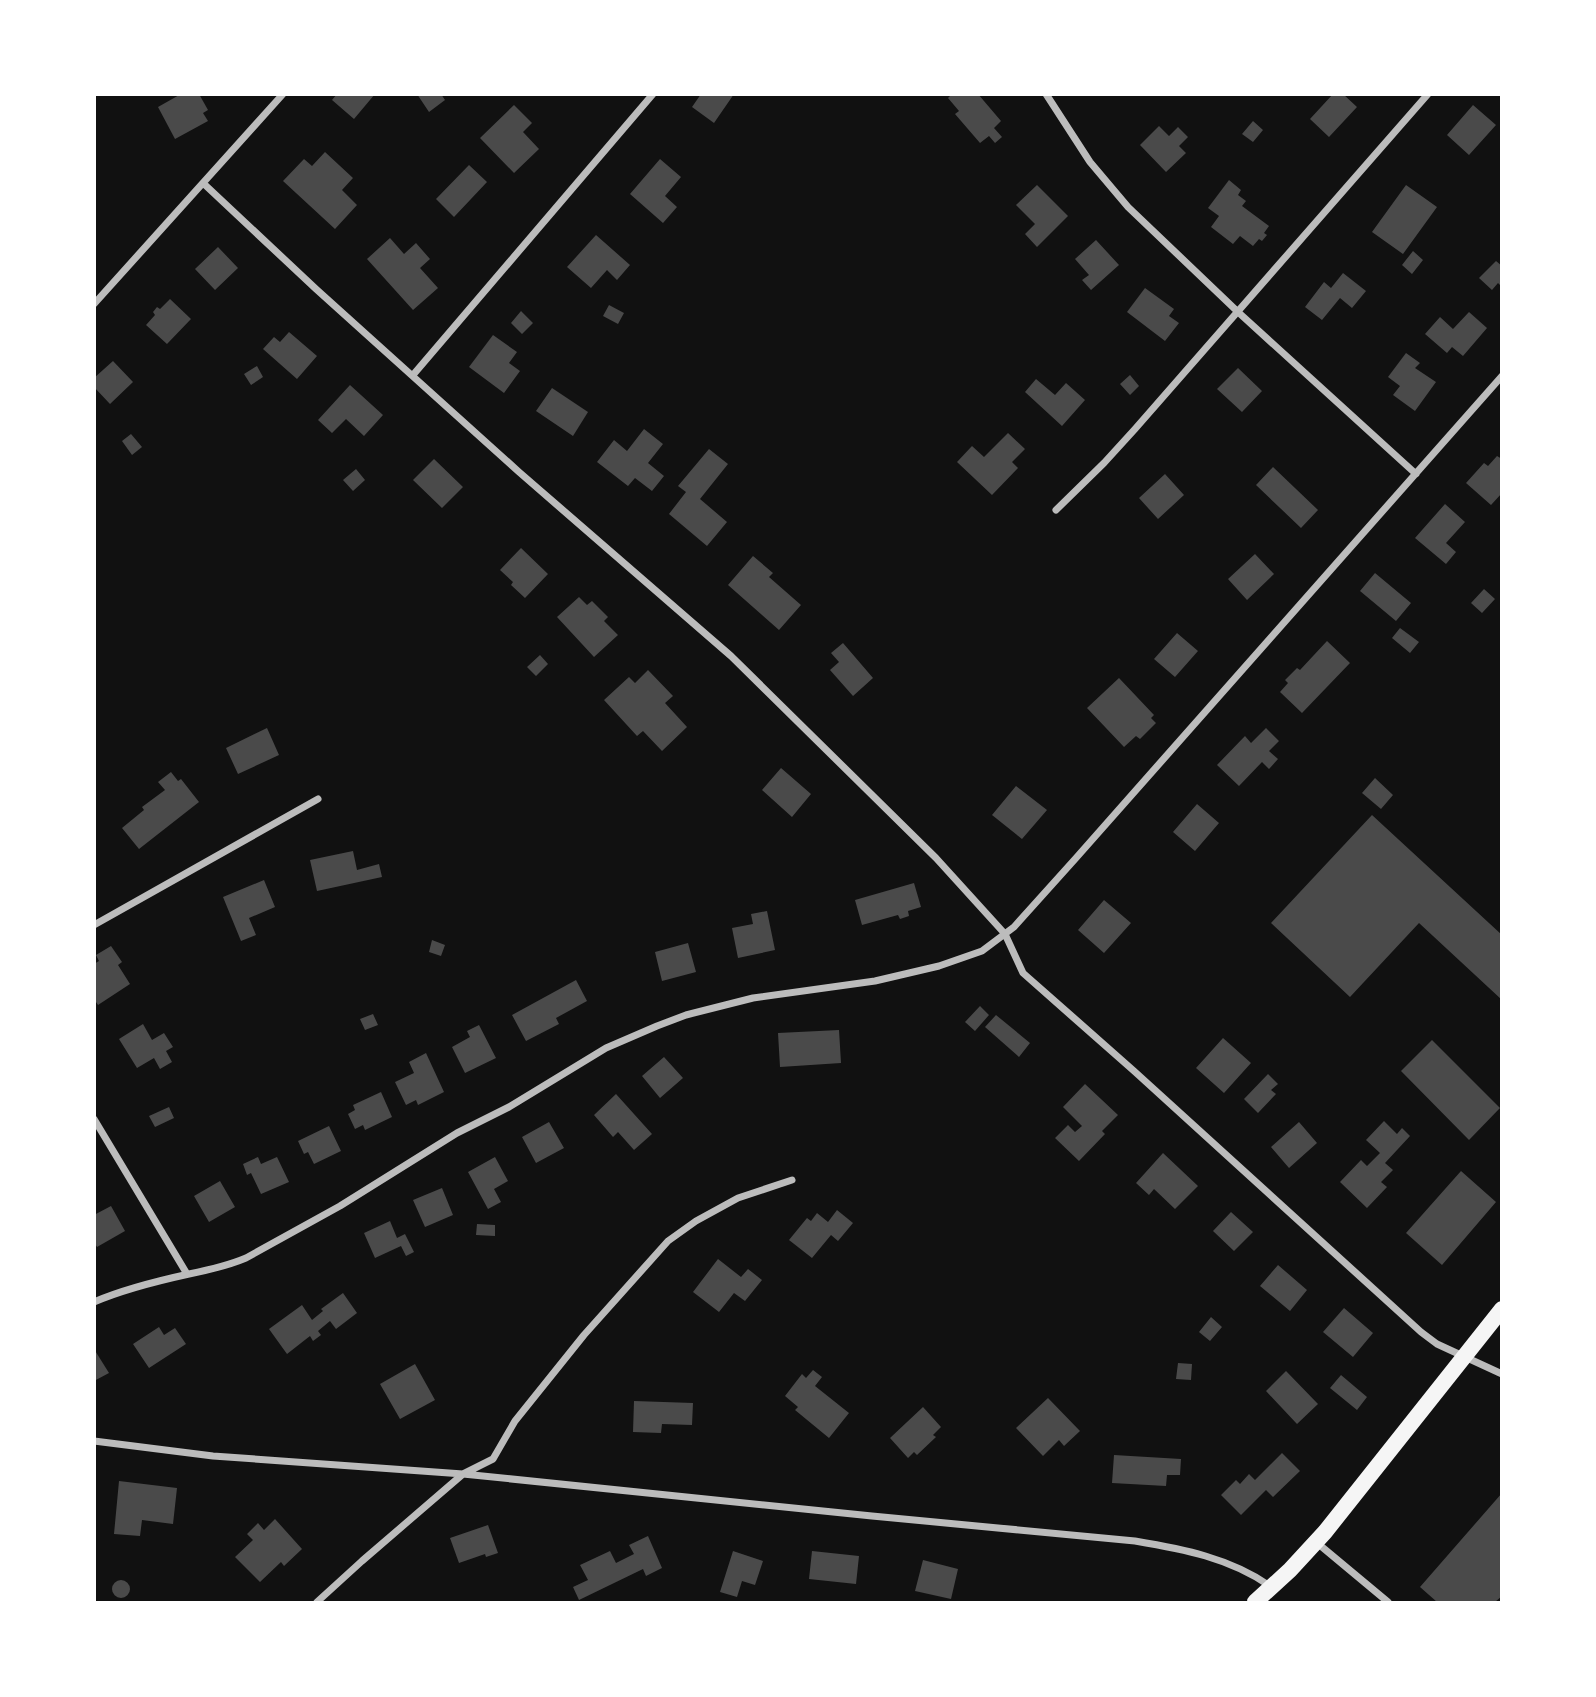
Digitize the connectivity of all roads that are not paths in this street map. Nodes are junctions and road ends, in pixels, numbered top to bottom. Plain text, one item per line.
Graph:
1 (283, 94) edge
2 (653, 94) edge
3 (1046, 94) edge
4 (1428, 94) edge
5 (203, 183) junction
6 (94, 304) edge
7 (1238, 312) junction
8 (413, 375) junction
9 (1502, 376) edge
10 (1416, 474) junction
11 (1056, 510) dead end
12 (318, 799) dead end
13 (94, 925) edge
14 (1005, 934) junction
15 (94, 1119) edge
16 (792, 1180) dead end
17 (187, 1274) junction
18 (94, 1302) edge
19 (1502, 1309) edge
20 (1465, 1356) junction
21 (1502, 1374) edge
22 (94, 1441) edge
23 (463, 1474) junction
24 (1316, 1542) junction
25 (1272, 1587) junction
26 (317, 1602) edge
27 (1255, 1602) edge
28 (1388, 1602) edge

1 - 5 street
2 - 8 street
3 - 7 street
4 - 7 street
5 - 6 street
5 - 8 street
7 - 10 street
7 - 11 street
8 - 14 street
9 - 10 street
10 - 14 street
12 - 13 street
14 - 17 street
14 - 20 street
15 - 17 street
16 - 23 street
17 - 18 street
19 - 20 main road
20 - 21 street
20 - 24 main road
22 - 23 street
23 - 25 street
23 - 26 street
24 - 25 main road
24 - 28 street
25 - 27 main road

